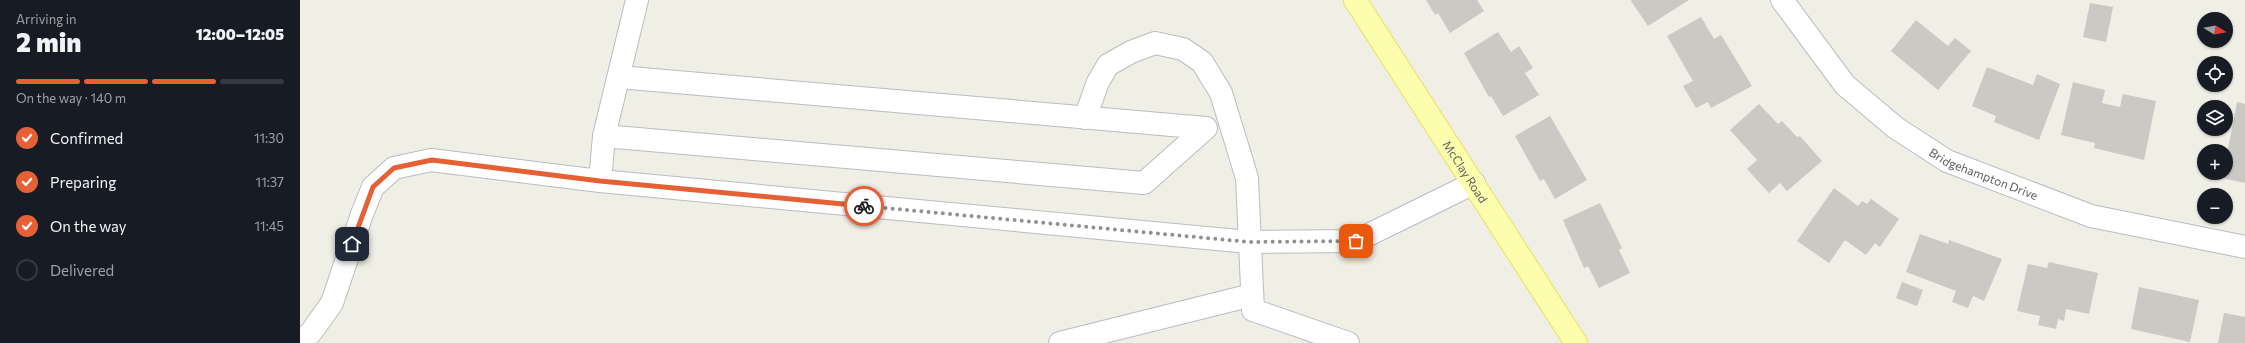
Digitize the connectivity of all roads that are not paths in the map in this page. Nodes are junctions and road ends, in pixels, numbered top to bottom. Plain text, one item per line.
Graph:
1 (637, 0) edge
2 (1355, 0) edge
3 (1782, 0) edge
4 (618, 78) junction
5 (1085, 118) junction
6 (1206, 128) junction
7 (1233, 129) junction
8 (604, 136) junction
9 (600, 181) junction
10 (1474, 183) junction
11 (1249, 242) junction
12 (2245, 247) edge
13 (1252, 295) junction
14 (309, 339) edge
15 (1060, 343) edge
16 (1348, 343) edge
17 (1576, 343) edge

1 - 4 street
2 - 10 main road, McClay Road
3 - 12 street, Bridgehampton Drive
4 - 5 street
4 - 8 street
5 - 6 street
5 - 7 street
6 - 7 street
6 - 8 street
7 - 11 street
8 - 9 street
9 - 11 street
9 - 14 street
10 - 11 street
10 - 17 main road, McClay Road
11 - 13 street
13 - 15 street
13 - 16 street

